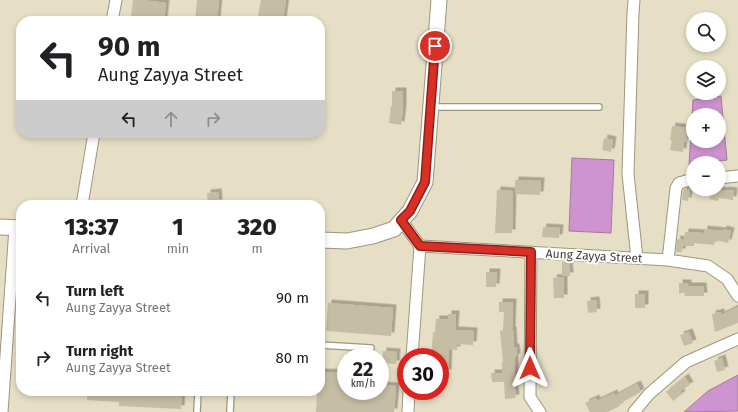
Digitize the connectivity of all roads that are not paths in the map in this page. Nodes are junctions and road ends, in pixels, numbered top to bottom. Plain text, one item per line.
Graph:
1 (116, 0) edge
2 (439, 0) edge
3 (634, 0) edge
4 (113, 16) edge
5 (431, 107) junction
6 (599, 107) dead end
7 (93, 138) edge
8 (738, 176) edge
9 (726, 177) edge
10 (686, 181) edge
11 (83, 200) edge
12 (397, 224) junction
13 (0, 227) edge
14 (16, 228) edge
15 (325, 240) edge
16 (16, 241) edge
17 (420, 246) junction
18 (531, 252) junction
19 (637, 258) junction
20 (668, 260) junction
21 (738, 296) edge
22 (5, 311) edge
23 (738, 339) edge
24 (325, 345) edge
25 (371, 348) dead end
26 (413, 348) edge
27 (198, 396) edge
28 (231, 396) edge
29 (409, 400) edge
30 (2, 412) edge
31 (197, 412) edge
32 (230, 412) edge
33 (408, 412) edge
34 (540, 412) edge
35 (634, 412) edge

1 - 4 street
2 - 5 street
3 - 19 street
5 - 6 lane
5 - 12 street
7 - 11 street
8 - 9 street
10 - 20 street
12 - 15 street
12 - 17 street
13 - 14 street
16 - 22 street
17 - 18 street, Aung Zayya Street
17 - 26 street
18 - 19 street, Aung Zayya Street
18 - 34 street
19 - 20 street, Aung Zayya Street
20 - 21 street, Aung Zayya Street
22 - 30 street
23 - 35 street
24 - 25 lane
27 - 31 lane
28 - 32 lane
29 - 33 street

